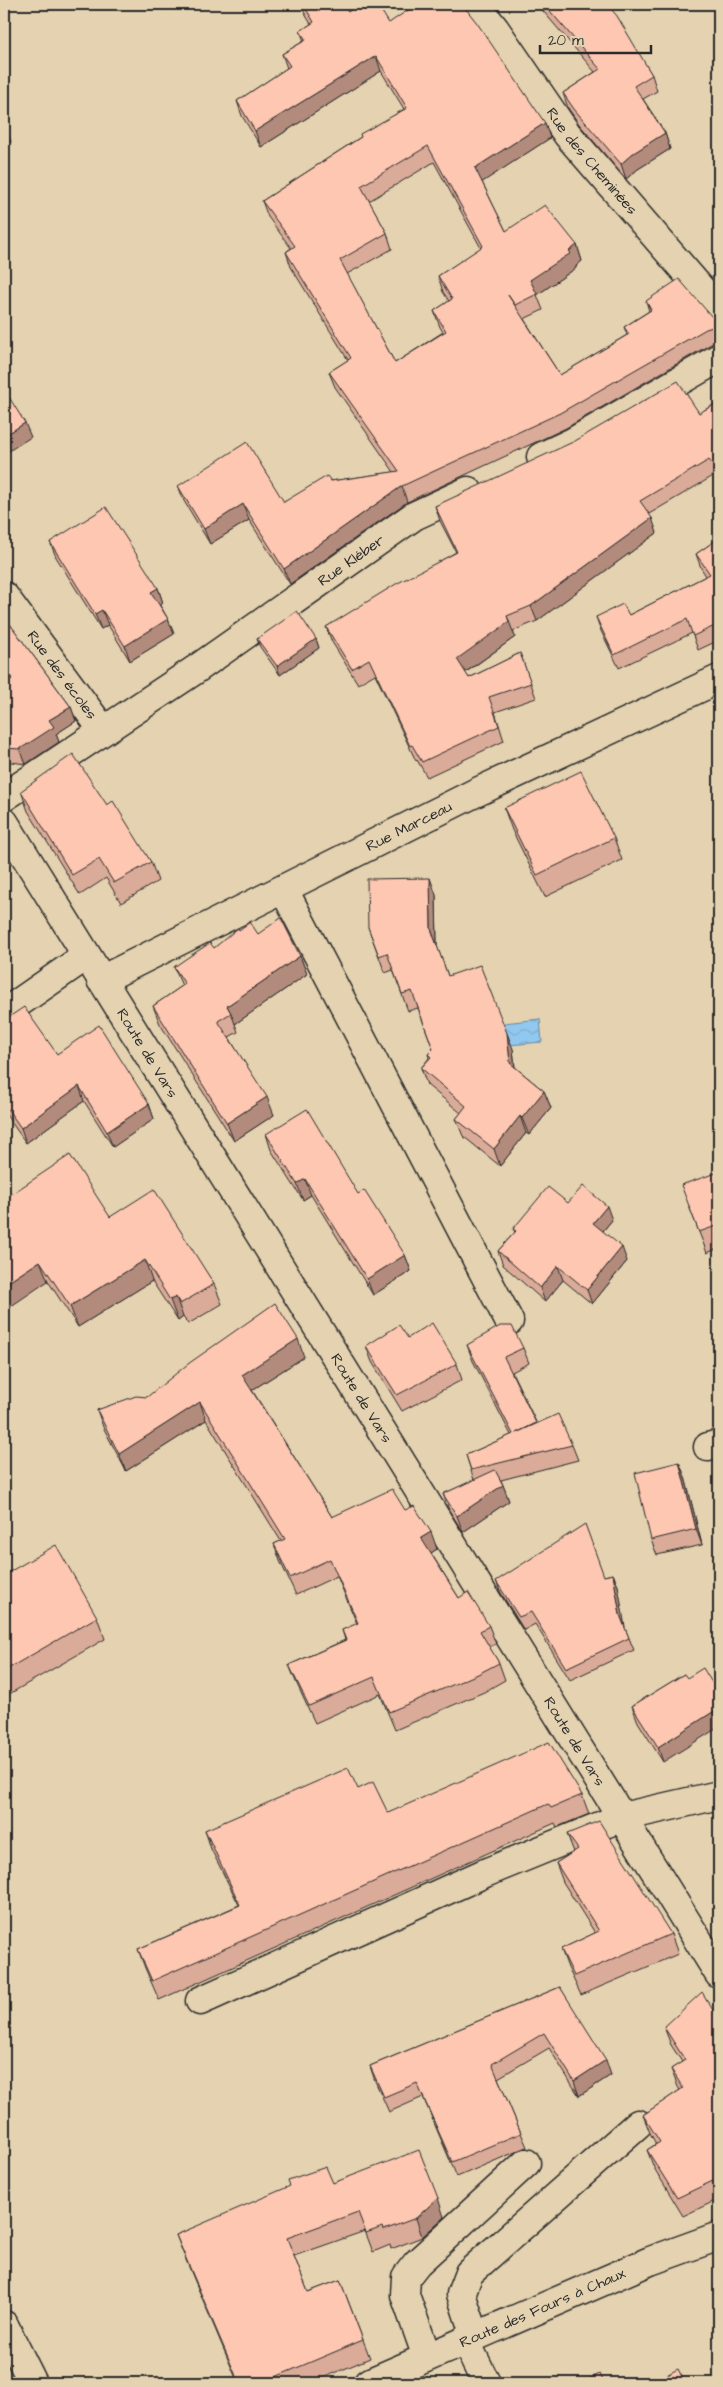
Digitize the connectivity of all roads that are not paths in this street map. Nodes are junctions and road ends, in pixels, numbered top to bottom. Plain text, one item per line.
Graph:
1 (475, 4) edge
2 (719, 310) edge
3 (719, 358) edge
4 (520, 466) edge
5 (494, 479) edge
6 (4, 596) edge
7 (719, 679) edge
8 (103, 730) junction
9 (4, 796) edge
10 (4, 822) edge
11 (284, 890) junction
12 (86, 956) junction
13 (101, 980) junction
14 (4, 1013) edge
15 (509, 1321) dead end
16 (719, 1795) edge
17 (622, 1817) junction
18 (719, 1974) edge
19 (200, 2002) dead end
20 (638, 2124) dead end
21 (526, 2163) dead end
22 (719, 2236) edge
23 (4, 2325) edge
24 (470, 2338) junction
25 (427, 2357) junction
26 (32, 2383) edge
27 (368, 2383) edge
28 (486, 2383) edge

1 - 2 street, Rue des Cheminées
3 - 4 street
5 - 8 street, Rue Kléber
6 - 8 street, Rue des écoles
7 - 11 street, Rue Marceau
8 - 9 street, Rue Kléber
10 - 12 street, Route de Vars
11 - 13 street, Rue Marceau
11 - 15 street
12 - 13 street, Route de Vars
12 - 14 street
13 - 17 street, Route de Vars
16 - 17 street
17 - 18 street, Route de Vars
17 - 19 street
20 - 24 street
21 - 25 street
22 - 24 street, Route des Fours à Chaux
23 - 26 street
24 - 25 street, Route des Fours à Chaux
24 - 28 street
25 - 27 street, Route des Fours à Chaux

